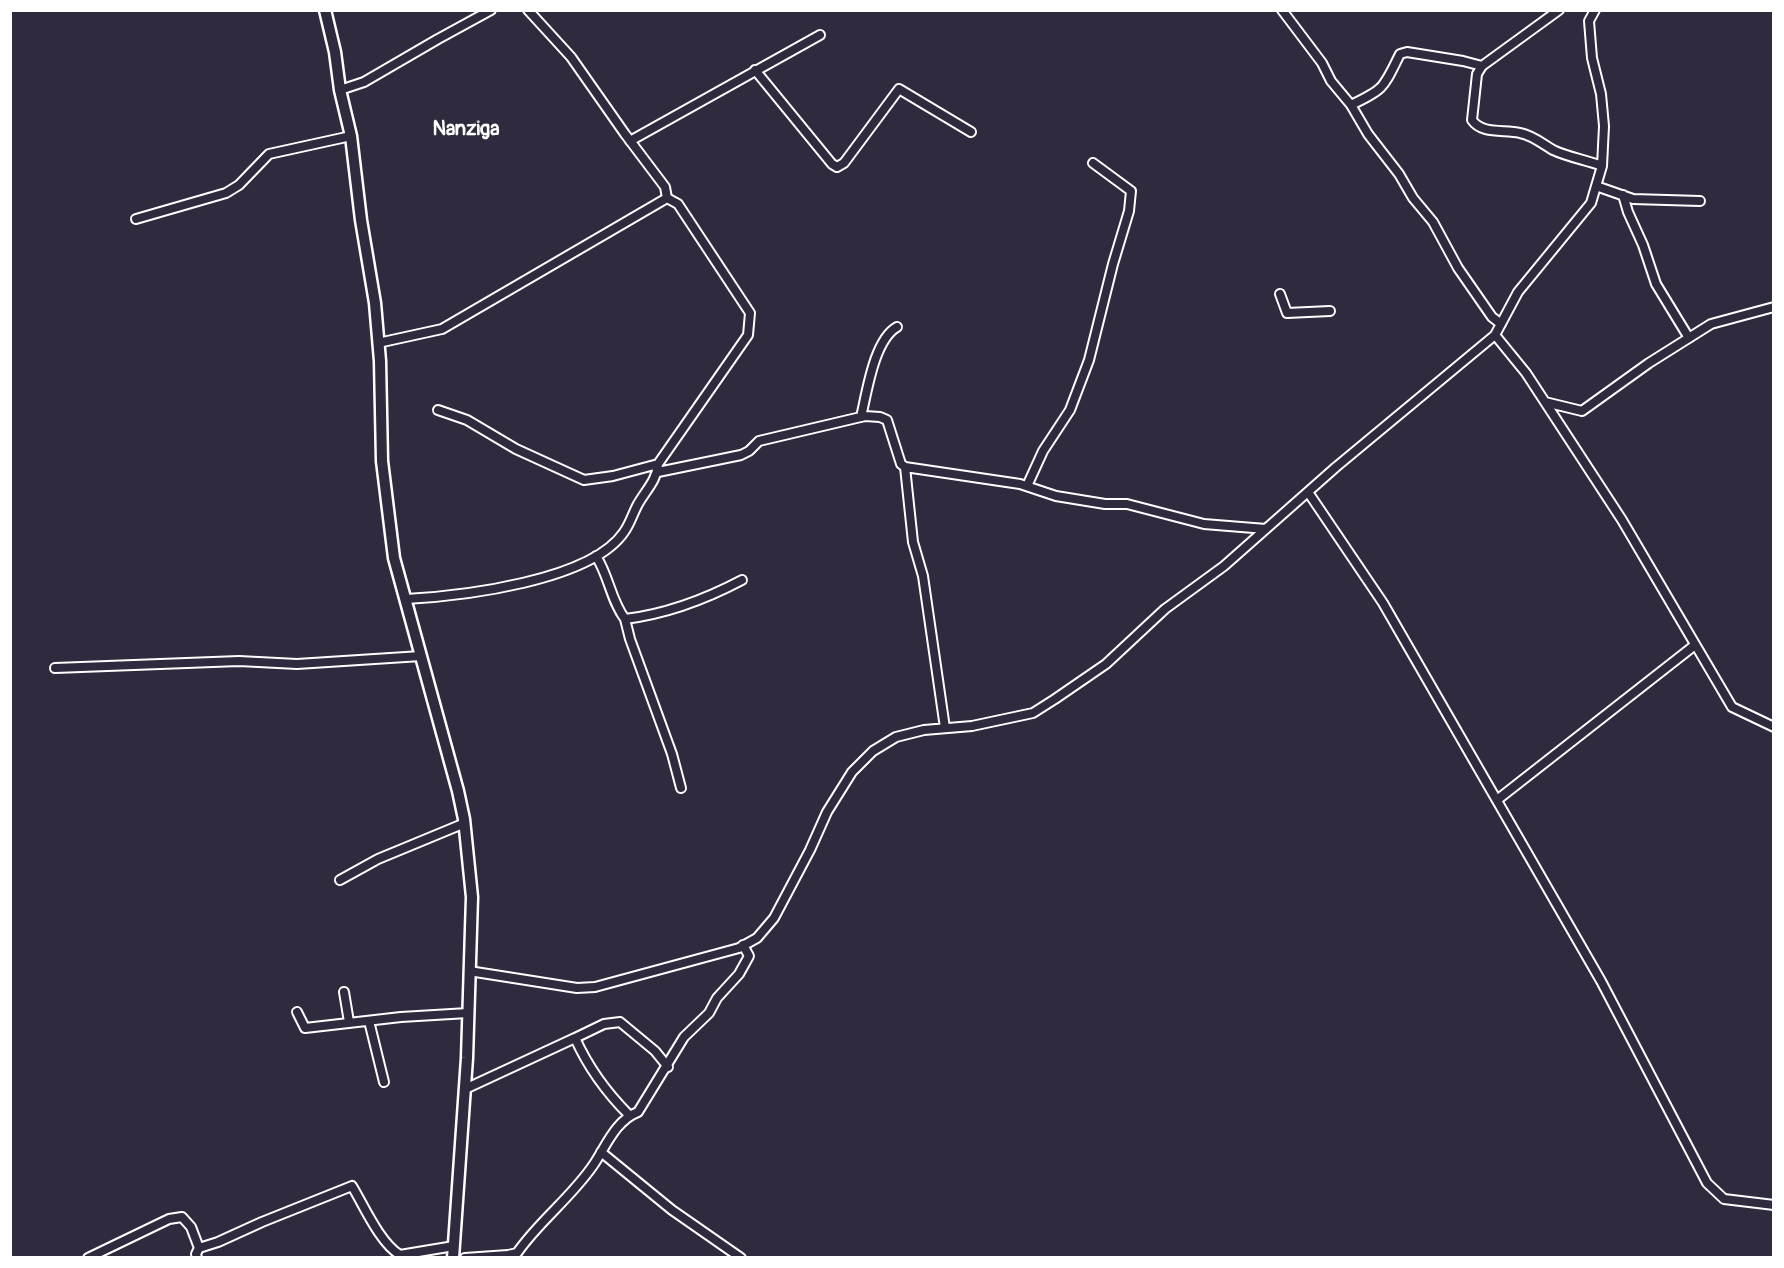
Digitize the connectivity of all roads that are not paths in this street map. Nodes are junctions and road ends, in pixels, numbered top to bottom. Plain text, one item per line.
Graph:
1 (325, 10) edge
2 (491, 10) edge
3 (528, 10) edge
4 (1282, 10) edge
5 (1559, 10) edge
6 (1595, 10) edge
7 (820, 35) dead end
8 (1482, 66) junction
9 (755, 70) junction
10 (340, 90) junction
11 (1351, 105) junction
12 (971, 132) dead end
13 (351, 136) junction
14 (630, 141) junction
15 (1093, 163) dead end
16 (1602, 166) junction
17 (1596, 186) junction
18 (1623, 195) junction
19 (667, 198) junction
20 (1700, 201) dead end
21 (136, 219) dead end
22 (1280, 294) dead end
23 (1773, 307) edge
24 (1330, 311) dead end
25 (1501, 324) junction
26 (897, 327) dead end
27 (1495, 335) junction
28 (1689, 338) junction
29 (378, 343) junction
30 (1545, 402) junction
31 (438, 410) dead end
32 (861, 417) junction
33 (905, 466) junction
34 (658, 468) junction
35 (1027, 486) junction
36 (1308, 492) junction
37 (1266, 530) junction
38 (596, 556) junction
39 (742, 580) dead end
40 (406, 599) junction
41 (625, 619) junction
42 (1695, 645) junction
43 (421, 656) junction
44 (55, 668) dead end
45 (1773, 727) edge
46 (945, 728) junction
47 (681, 788) dead end
48 (1497, 800) junction
49 (465, 823) junction
50 (340, 880) dead end
51 (742, 945) junction
52 (469, 971) junction
53 (344, 992) dead end
54 (297, 1012) dead end
55 (468, 1013) junction
56 (369, 1021) junction
57 (349, 1022) junction
58 (575, 1038) junction
59 (668, 1067) junction
60 (384, 1082) dead end
61 (465, 1089) junction
62 (629, 1115) junction
63 (601, 1152) junction
64 (1773, 1205) edge
65 (454, 1246) junction
66 (199, 1248) junction
67 (509, 1256) edge
68 (88, 1257) edge
69 (197, 1257) edge
70 (453, 1257) edge
71 (465, 1257) edge
72 (741, 1257) edge

1 - 10 street
2 - 10 street
3 - 14 street
4 - 11 street
5 - 8 street
6 - 16 street
7 - 9 street
8 - 11 street
8 - 16 street
9 - 12 street
9 - 14 street
10 - 13 street
11 - 25 street
13 - 21 street
13 - 29 street
14 - 19 street
15 - 35 street
16 - 17 street
17 - 18 street
17 - 25 street
18 - 20 street
18 - 28 street
19 - 29 street
19 - 34 street
22 - 24 street
23 - 28 street
25 - 27 street
26 - 32 street
27 - 30 street
27 - 36 street
28 - 30 street
29 - 40 street
30 - 42 street
31 - 34 street
32 - 33 street
32 - 34 street
33 - 35 street
33 - 46 street
34 - 38 street
35 - 37 street
36 - 37 street
36 - 48 street
37 - 46 street
38 - 40 street
38 - 41 street
39 - 41 street
40 - 43 street
41 - 47 street
42 - 45 street
42 - 48 street
43 - 44 street
43 - 49 street
46 - 51 street
48 - 64 street
49 - 50 street
49 - 52 street
51 - 52 street
51 - 59 street
52 - 55 street
53 - 57 street
54 - 57 street
55 - 56 street
55 - 61 street
56 - 57 street
56 - 60 street
58 - 59 street
58 - 61 street
58 - 62 street
59 - 62 street
61 - 65 street
62 - 63 street
63 - 67 street
63 - 72 street
65 - 66 street
65 - 70 street
66 - 68 street
66 - 69 street
67 - 71 street

